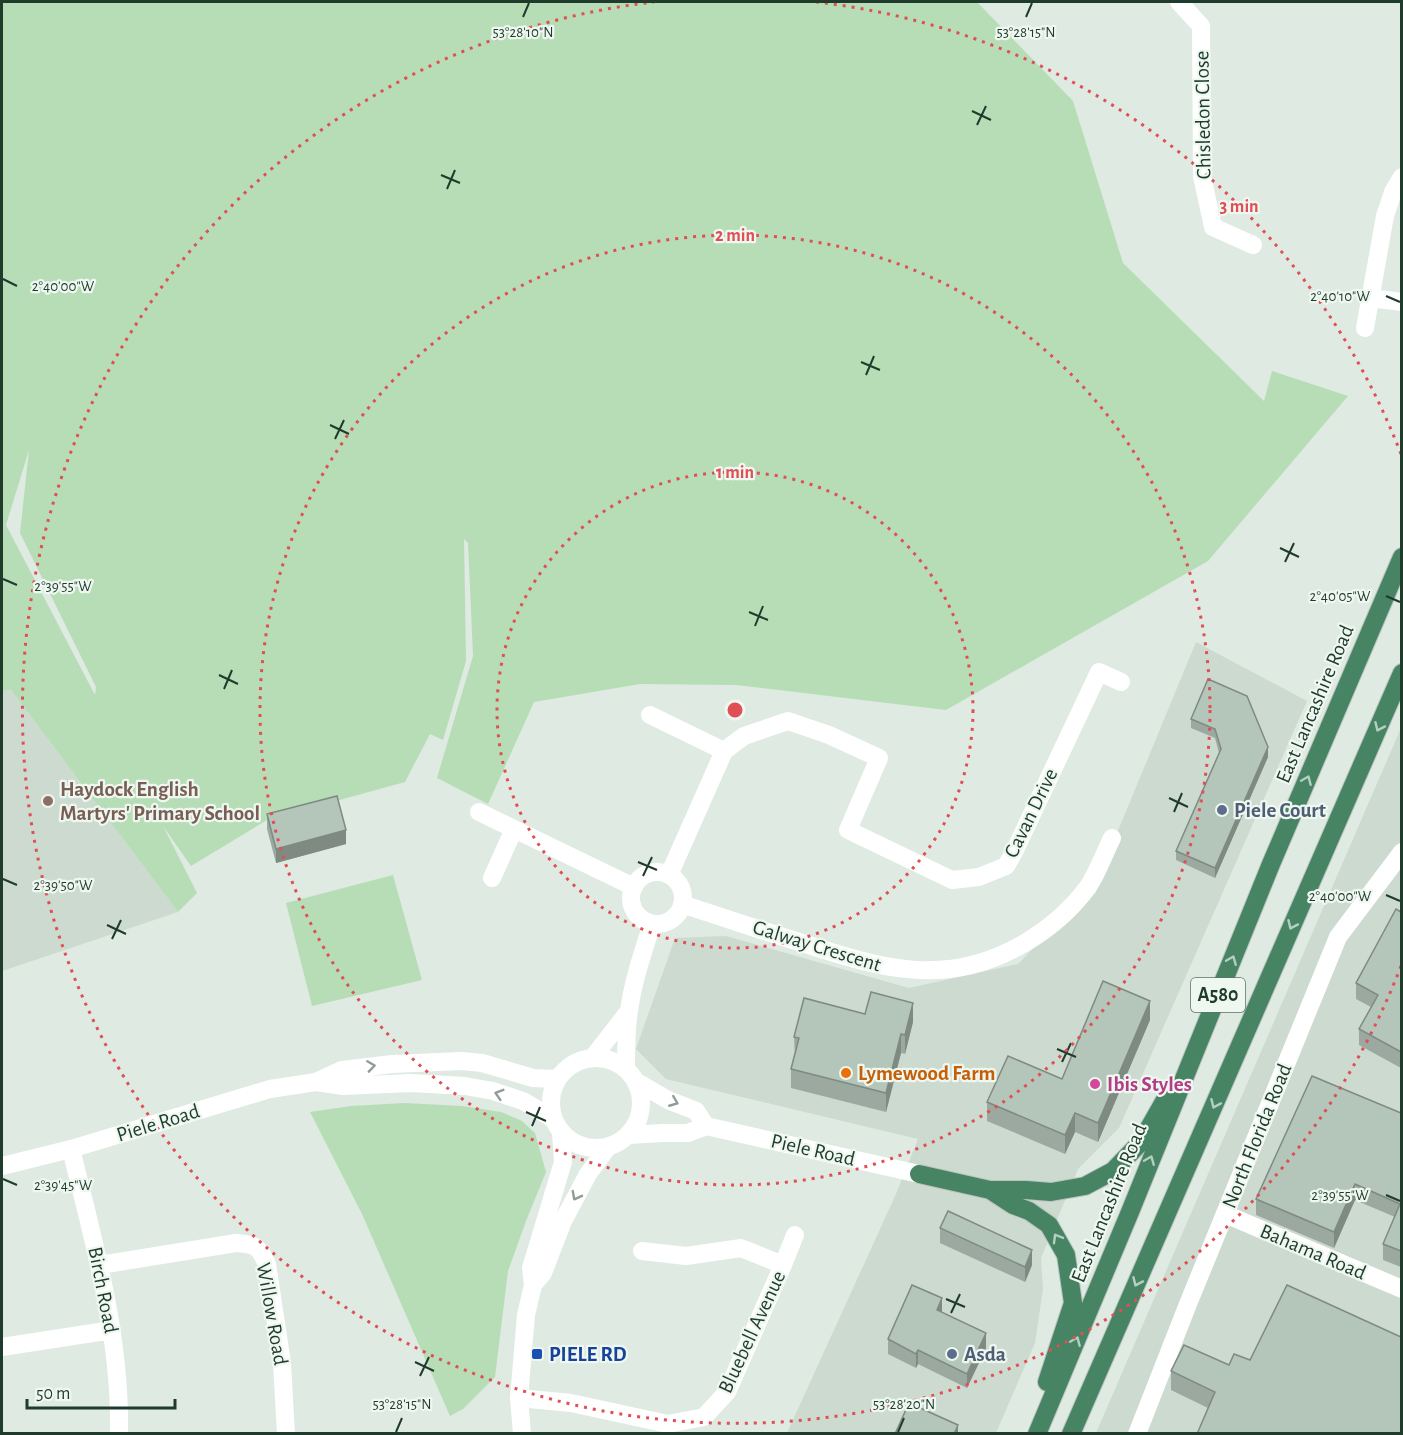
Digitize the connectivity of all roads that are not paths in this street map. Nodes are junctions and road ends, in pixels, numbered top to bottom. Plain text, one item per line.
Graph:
1 (1179, 2) edge
2 (1401, 177) edge
3 (1253, 245) dead end
4 (1370, 298) junction
5 (1401, 302) edge
6 (1365, 328) dead end
7 (1401, 557) edge
8 (1401, 673) edge
9 (1121, 682) dead end
10 (650, 715) dead end
11 (724, 751) junction
12 (479, 812) dead end
13 (514, 829) junction
14 (1112, 837) dead end
15 (1401, 852) edge
16 (669, 875) junction
17 (492, 878) dead end
18 (634, 886) junction
19 (682, 904) junction
20 (652, 924) junction
21 (628, 1011) junction
22 (1197, 1044) junction
23 (594, 1056) junction
24 (632, 1075) junction
25 (557, 1078) junction
26 (316, 1082) junction
27 (557, 1125) junction
28 (706, 1126) junction
29 (628, 1135) junction
30 (608, 1147) junction
31 (71, 1149) junction
32 (2, 1166) edge
33 (919, 1174) joint
34 (990, 1190) junction
35 (1225, 1214) junction
36 (795, 1235) dead end
37 (642, 1251) dead end
38 (100, 1265) junction
39 (783, 1265) junction
40 (533, 1285) junction
41 (1401, 1289) edge
42 (112, 1330) junction
43 (2, 1347) edge
44 (519, 1398) junction
45 (640, 1426) edge
46 (119, 1434) edge
47 (285, 1434) edge
48 (522, 1434) edge
49 (1030, 1434) edge
50 (1037, 1434) edge
51 (1071, 1434) edge
52 (1137, 1434) edge

1 - 3 street, Chisledon Close
2 - 4 street
4 - 5 street
4 - 6 street
22 -> 7 highway, East Lancashire Road / A580
8 -> 51 highway, A580
9 - 11 street, Cavan Drive
10 - 11 street
11 - 16 street
12 - 13 street
13 - 17 street
13 - 18 street
14 - 19 street, Galway Crescent
15 - 35 street, North Florida Road
16 - 18 street
16 - 19 street
18 - 20 street
19 - 20 street
20 - 21 street
21 - 23 street
21 - 24 street
22 - 34 highway
50 -> 22 highway, East Lancashire Road / A580
23 - 24 street
23 - 25 street
24 -> 28 street, Piele Road
24 - 29 street
26 -> 25 street, Piele Road
25 - 27 street
27 -> 26 street, Piele Road
26 - 31 street, Piele Road
27 - 30 street
27 - 40 street
28 - 29 street, Piele Road
28 - 33 street, Piele Road
29 - 30 street
30 -> 40 street
31 - 32 street, Piele Road
31 - 38 street, Birch Road
33 - 34 highway
49 -> 34 highway
35 - 41 street, Bahama Road
35 - 52 street, North Florida Road
36 - 39 street, Bluebell Avenue
37 - 39 street
38 - 42 street, Birch Road
38 - 47 street, Willow Road
39 - 45 street, Bluebell Avenue
40 - 44 street
42 - 43 street
42 - 46 street, Birch Road
44 - 45 street, Bluebell Avenue
44 - 48 street

